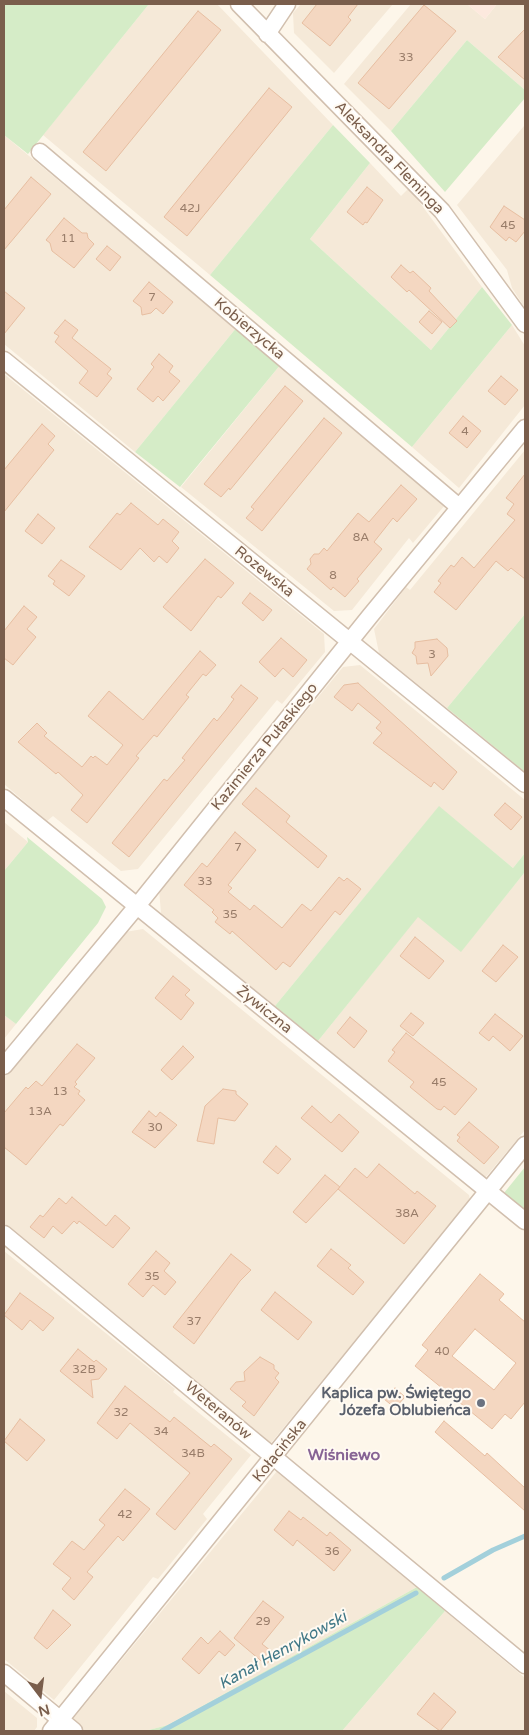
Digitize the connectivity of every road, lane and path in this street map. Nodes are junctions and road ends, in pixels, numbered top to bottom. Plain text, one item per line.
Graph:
1 (239, 4) edge
2 (287, 4) edge
3 (267, 34) junction
4 (40, 152) dead end
5 (525, 324) edge
6 (4, 360) edge
7 (525, 428) edge
8 (459, 507) junction
9 (349, 642) junction
10 (525, 784) edge
11 (4, 798) edge
12 (137, 906) junction
13 (4, 1066) edge
14 (525, 1145) edge
15 (488, 1191) junction
16 (525, 1222) edge
17 (4, 1234) edge
18 (274, 1458) junction
19 (525, 1665) edge
20 (4, 1673) edge
21 (55, 1726) edge
22 (74, 1731) edge

1 - 3 street, Aleksandra Fleminga
2 - 3 street
3 - 5 street, Aleksandra Fleminga
4 - 8 street, Kobierzycka
6 - 9 street, Rozewska
7 - 8 street, Kazimierza Pułaskiego
8 - 9 street, Kazimierza Pułaskiego
9 - 10 street, Rozewska
9 - 12 street, Kazimierza Pułaskiego
11 - 12 street, Żywiczna
12 - 13 street, Kazimierza Pułaskiego
12 - 15 street, Żywiczna
14 - 15 street, Kołacińska
15 - 16 street, Żywiczna
15 - 18 street, Kołacińska
17 - 18 street, Weteranów
18 - 19 street, Weteranów
18 - 21 street, Kołacińska
20 - 21 street
21 - 22 street

